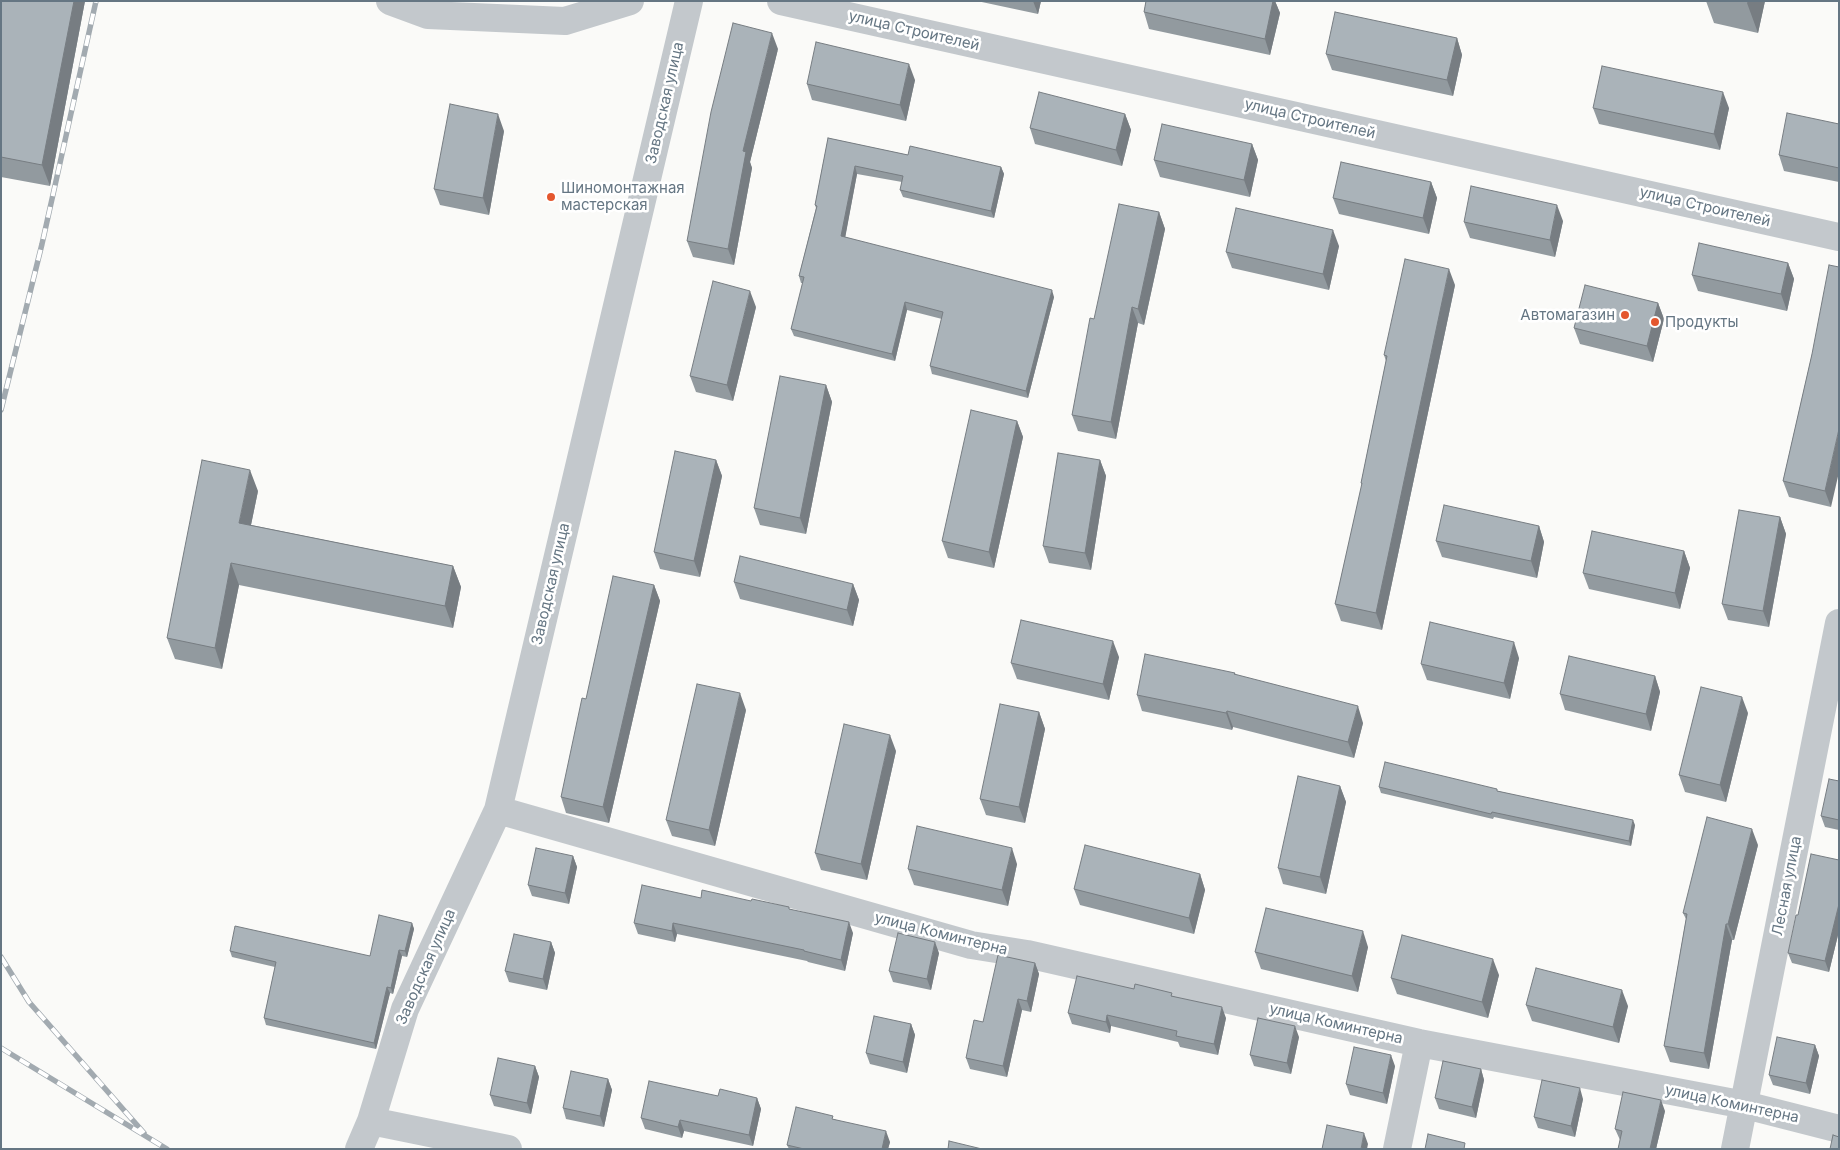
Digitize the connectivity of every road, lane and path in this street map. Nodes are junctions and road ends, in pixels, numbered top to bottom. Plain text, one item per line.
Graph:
1 (390, 1) edge
2 (630, 1) edge
3 (689, 1) edge
4 (780, 1) edge
5 (1839, 237) edge
6 (1839, 623) edge
7 (498, 810) junction
8 (1419, 1043) junction
9 (1744, 1105) junction
10 (371, 1121) junction
11 (1839, 1129) edge
12 (358, 1149) edge
13 (508, 1149) edge
14 (1397, 1149) edge
15 (1735, 1149) edge

1 - 2 street
3 - 7 street, Заводская улица
4 - 5 street, улица Строителей
6 - 9 street, Лесная улица
7 - 8 street, улица Коминтерна
7 - 10 street, Заводская улица
8 - 9 street, улица Коминтерна
8 - 14 street, улица Коминтерна
9 - 11 street, улица Коминтерна
9 - 15 street, Лесная улица
10 - 12 street, Заводская улица
10 - 13 street

